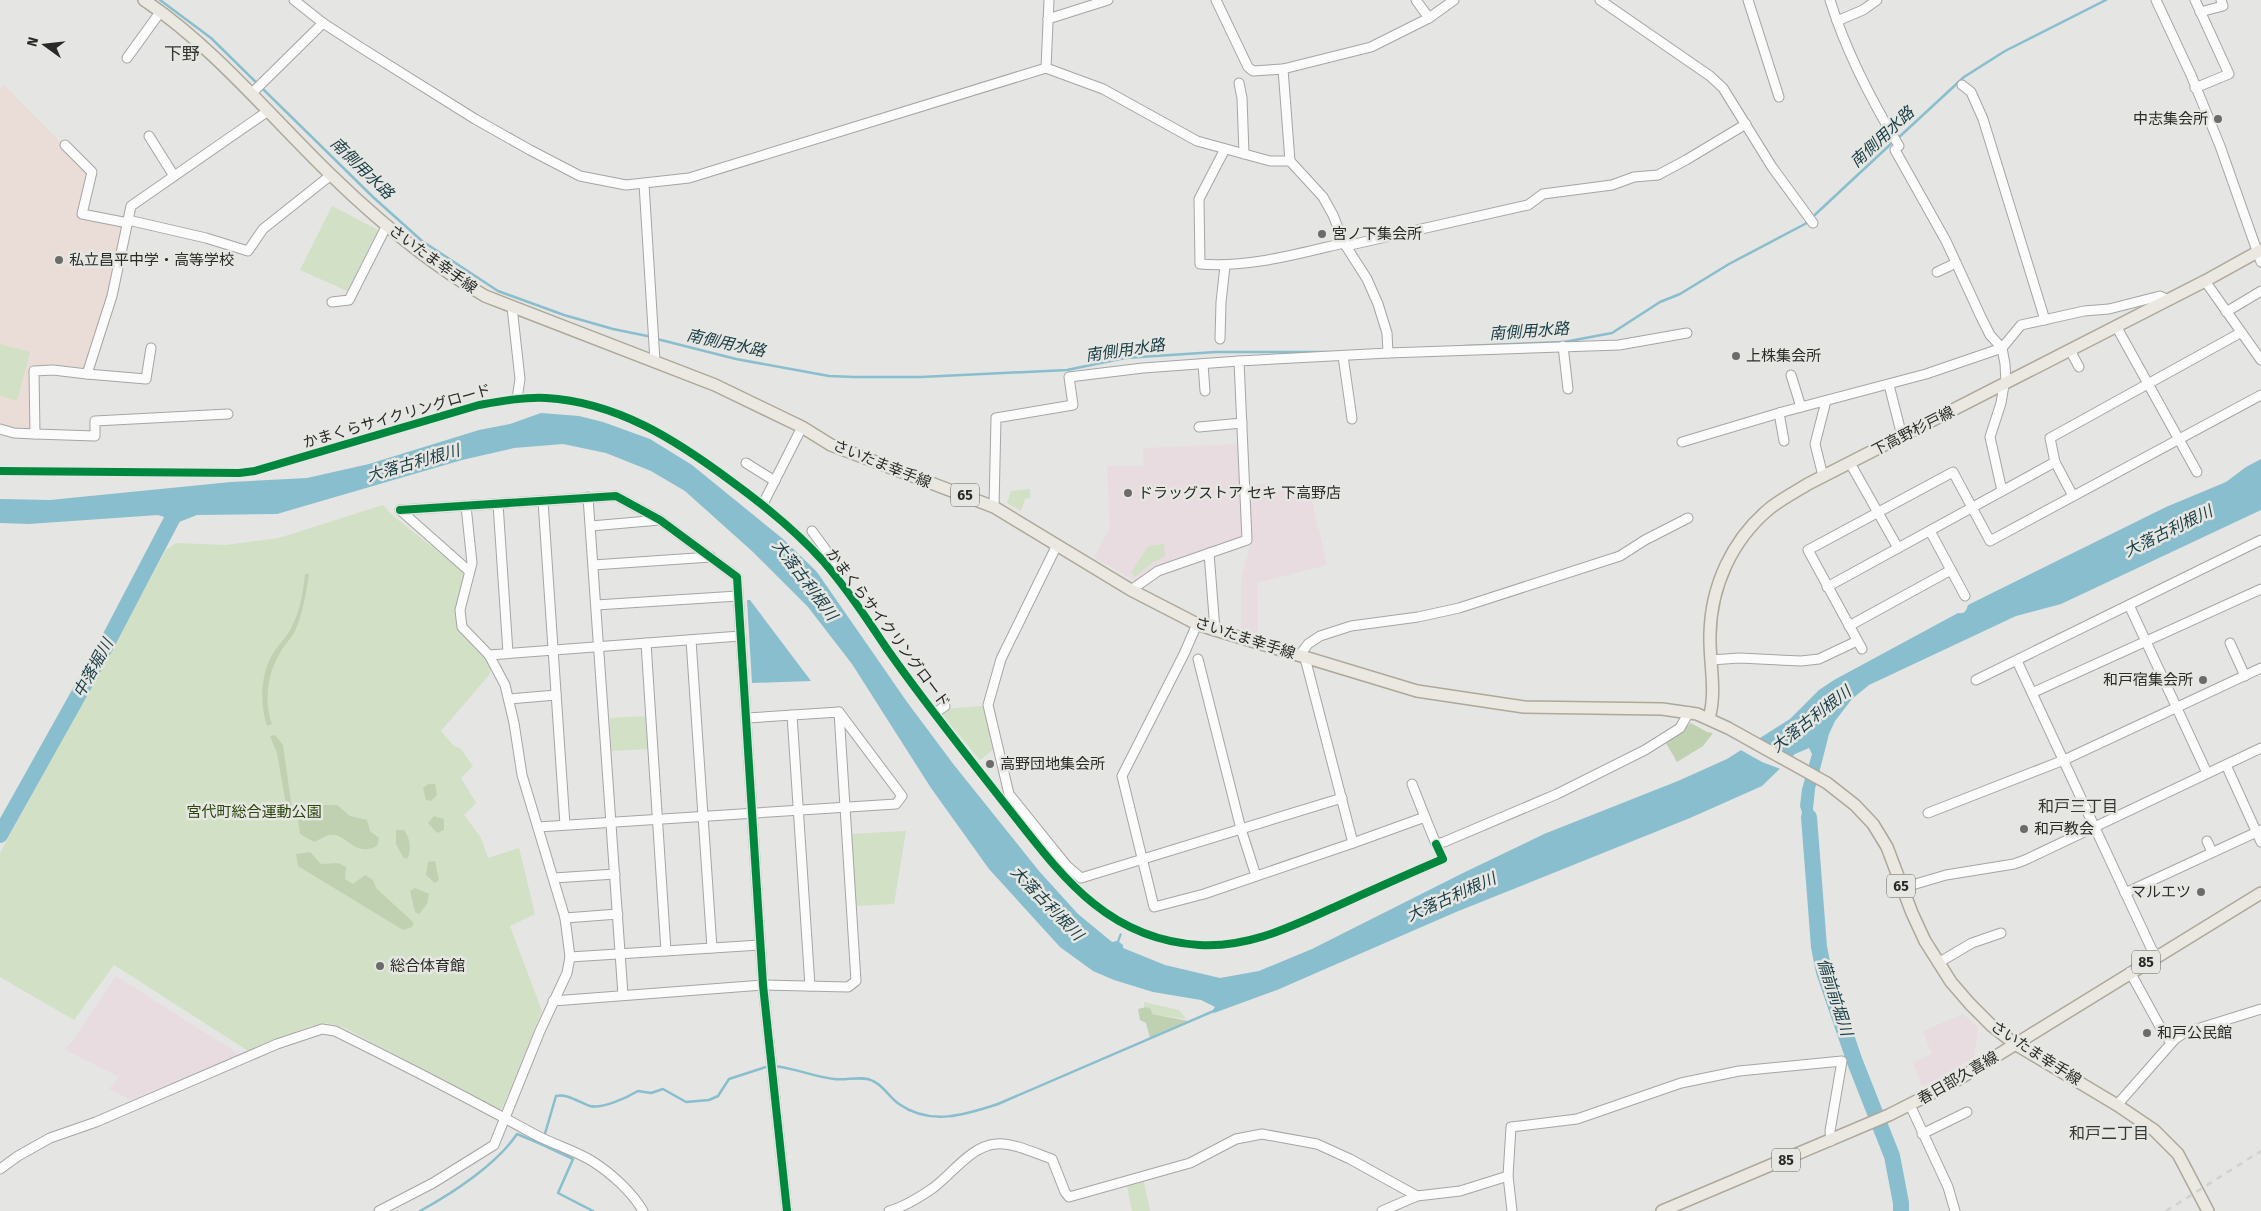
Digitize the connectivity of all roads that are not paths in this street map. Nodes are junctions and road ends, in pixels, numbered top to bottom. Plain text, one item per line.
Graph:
1 (144, 0) edge
2 (294, 0) edge
3 (1050, 0) edge
4 (1108, 0) edge
5 (1216, 0) edge
6 (1416, 0) edge
7 (1454, 0) edge
8 (1600, 0) edge
9 (1748, 0) edge
10 (1830, 0) edge
11 (1877, 0) edge
12 (2156, 0) edge
13 (2195, 0) edge
14 (2221, 0) edge
15 (161, 11) junction
16 (2200, 12) junction
17 (1429, 18) junction
18 (1048, 19) junction
19 (1837, 21) junction
20 (323, 23) junction
21 (127, 58) dead end
22 (1046, 68) junction
23 (1283, 69) junction
24 (1239, 83) dead end
25 (1962, 85) dead end
26 (2195, 88) junction
27 (251, 94) junction
28 (1779, 97) dead end
29 (268, 111) junction
30 (1746, 124) junction
31 (149, 136) dead end
32 (65, 144) dead end
33 (1225, 149) junction
34 (1244, 154) junction
35 (1290, 161) junction
36 (331, 175) junction
37 (174, 176) junction
38 (644, 184) junction
39 (128, 222) junction
40 (1813, 223) dead end
41 (387, 225) junction
42 (1345, 244) junction
43 (2259, 255) edge
44 (1956, 263) junction
45 (1225, 266) junction
46 (1936, 272) dead end
47 (2205, 281) junction
48 (2261, 291) edge
49 (2168, 300) junction
50 (332, 302) dead end
51 (512, 307) junction
52 (2226, 312) junction
53 (2045, 320) junction
54 (2116, 326) junction
55 (1687, 332) dead end
56 (2240, 333) junction
57 (1220, 339) dead end
58 (1563, 346) junction
59 (151, 348) dead end
60 (2002, 348) junction
61 (2070, 350) junction
62 (1388, 353) junction
63 (1343, 356) junction
64 (2261, 360) edge
65 (655, 361) junction
66 (1239, 361) junction
67 (1203, 364) junction
68 (2079, 367) dead end
69 (87, 374) junction
70 (1791, 375) dead end
71 (2005, 384) junction
72 (1889, 385) junction
73 (2148, 385) junction
74 (1568, 389) dead end
75 (1205, 391) dead end
76 (2261, 394) edge
77 (516, 398) dead end
78 (1826, 401) junction
79 (1801, 407) junction
80 (1779, 413) junction
81 (228, 414) dead end
82 (1352, 419) dead end
83 (1242, 423) junction
84 (1199, 427) dead end
85 (802, 428) junction
86 (0, 429) edge
87 (35, 434) junction
88 (1902, 436) junction
89 (2178, 438) junction
90 (1784, 441) dead end
91 (1682, 442) dead end
92 (746, 462) dead end
93 (2055, 462) junction
94 (1850, 463) junction
95 (2197, 472) dead end
96 (1823, 476) junction
97 (775, 481) junction
98 (2002, 490) junction
99 (2073, 496) junction
100 (588, 498) junction
101 (543, 500) junction
102 (498, 504) junction
103 (763, 504) dead end
104 (466, 506) junction
105 (994, 507) junction
106 (1972, 508) junction
107 (1878, 513) junction
108 (1688, 518) dead end
109 (660, 520) junction
110 (591, 526) junction
111 (1930, 530) junction
112 (812, 531) dead end
113 (2261, 540) edge
114 (1056, 545) junction
115 (1898, 548) junction
116 (1209, 553) junction
117 (711, 557) junction
118 (593, 565) junction
119 (1950, 570) junction
120 (469, 571) junction
121 (842, 572) dead end
122 (1827, 587) junction
123 (2261, 589) edge
124 (1131, 590) junction
125 (738, 596) junction
126 (1966, 596) dead end
127 (596, 605) junction
128 (2130, 605) junction
129 (1197, 624) junction
130 (1849, 626) junction
131 (1215, 630) junction
132 (740, 636) junction
133 (691, 640) junction
134 (2146, 641) junction
135 (646, 643) junction
136 (2230, 643) dead end
137 (599, 646) junction
138 (553, 650) junction
139 (508, 653) junction
140 (490, 654) junction
141 (1302, 657) junction
142 (1198, 659) dead end
143 (1711, 660) junction
144 (2017, 661) junction
145 (2261, 668) edge
146 (2246, 676) junction
147 (1976, 680) dead end
148 (2032, 693) junction
149 (556, 695) junction
150 (509, 699) junction
151 (945, 706) dead end
152 (2176, 708) junction
153 (839, 712) junction
154 (1689, 712) junction
155 (936, 713) dead end
156 (792, 715) junction
157 (747, 718) junction
158 (1709, 718) junction
159 (2261, 748) edge
160 (2064, 760) junction
161 (2226, 765) junction
162 (2207, 774) junction
163 (1412, 784) dead end
164 (1342, 798) junction
165 (845, 808) junction
166 (798, 811) junction
167 (1928, 813) dead end
168 (753, 815) junction
169 (1425, 817) junction
170 (703, 818) junction
171 (658, 821) junction
172 (612, 824) junction
173 (565, 825) junction
174 (538, 827) junction
175 (2095, 827) junction
176 (1241, 829) junction
177 (2259, 831) edge
178 (2207, 841) dead end
179 (2261, 842) edge
180 (1353, 843) junction
181 (2212, 852) junction
182 (1142, 859) junction
183 (615, 874) junction
184 (1256, 876) junction
185 (554, 878) junction
186 (1902, 888) junction
187 (2125, 893) junction
188 (2261, 893) edge
189 (618, 914) junction
190 (565, 918) junction
191 (2001, 933) dead end
192 (760, 945) junction
193 (712, 948) junction
194 (666, 951) junction
195 (621, 954) junction
196 (2157, 956) junction
197 (570, 957) junction
198 (1938, 963) junction
199 (2130, 972) junction
200 (763, 985) junction
201 (810, 986) junction
202 (623, 996) junction
203 (553, 1001) junction
204 (2261, 1009) edge
205 (2171, 1042) junction
206 (2015, 1044) junction
207 (2117, 1104) junction
208 (1910, 1105) junction
209 (1967, 1112) dead end
210 (505, 1117) junction
211 (1922, 1134) junction
212 (1831, 1141) junction
213 (0, 1168) edge
214 (1508, 1176) junction
215 (1417, 1196) junction
216 (379, 1211) edge
217 (643, 1211) edge
218 (787, 1211) edge
219 (889, 1211) edge
220 (1382, 1211) edge
221 (1512, 1211) edge
222 (1662, 1211) edge
223 (1955, 1211) edge
224 (2208, 1211) edge

1 - 15 main road, さいたま幸手線 / 65
2 - 20 street
3 - 18 street
4 - 18 street
5 - 23 street
6 - 17 street
7 - 17 street
8 - 30 street
9 - 28 street
10 - 19 street
11 - 19 street
12 - 26 street
13 - 16 street
14 - 16 street
15 - 21 street
15 - 27 main road, さいたま幸手線 / 65
16 - 26 street
17 - 23 street
18 - 22 street
19 - 44 street
20 - 27 street
20 - 38 street
22 - 33 street
22 - 38 street
23 - 35 street
24 - 34 street
25 - 53 street
26 - 43 street
27 - 29 main road, さいたま幸手線 / 65
29 - 36 main road, さいたま幸手線 / 65
29 - 37 street
30 - 40 street
30 - 42 street
31 - 37 street
32 - 39 street
33 - 34 street
33 - 45 street
34 - 35 street
35 - 42 street
36 - 39 street
36 - 41 main road, さいたま幸手線 / 65
37 - 39 street
38 - 65 street
39 - 69 street
41 - 50 street
41 - 51 main road, さいたま幸手線 / 65
42 - 45 street
42 - 62 street
43 - 47 main road, 下高野杉戸線
44 - 46 street
44 - 60 street
45 - 57 street
47 - 49 main road, 下高野杉戸線
47 - 52 street
48 - 52 street
49 - 53 street
49 - 54 main road, 下高野杉戸線
51 - 65 main road, さいたま幸手線 / 65
51 - 77 street
52 - 56 street
53 - 60 street
54 - 61 main road, 下高野杉戸線
54 - 73 street
55 - 58 street
56 - 64 street
56 - 73 street
58 - 62 street
58 - 74 street
59 - 69 street
60 - 71 street
60 - 72 street
61 - 68 street
61 - 71 main road, 下高野杉戸線
62 - 63 street
63 - 66 street
63 - 82 street
65 - 85 main road, さいたま幸手線 / 65
66 - 67 street
66 - 83 street
67 - 75 street
67 - 105 street
69 - 87 street
70 - 79 street
71 - 88 main road, 下高野杉戸線
71 - 98 street
72 - 78 street
72 - 88 street
73 - 89 street
73 - 93 street
76 - 89 street
78 - 79 street
78 - 96 street
79 - 80 street
80 - 90 street
80 - 91 street
81 - 87 street
83 - 84 street
83 - 116 street
85 - 97 street
85 - 105 main road, さいたま幸手線 / 65
86 - 87 street
88 - 94 main road, 下高野杉戸線
89 - 95 street
89 - 99 street
92 - 97 street
93 - 98 street
93 - 99 street
94 - 96 main road, 下高野杉戸線
94 - 107 street
96 - 143 main road, 下高野杉戸線
97 - 103 street
98 - 106 street
99 - 106 street
100 - 101 street
100 - 109 street
100 - 110 street
101 - 102 street
101 - 138 street
102 - 104 street
102 - 139 street
104 - 120 street
104 - 120 street
105 - 114 main road, さいたま幸手線 / 65
106 - 107 street
106 - 111 street
107 - 115 street
107 - 122 street
108 - 141 street
109 - 110 street
109 - 117 street
110 - 118 street
111 - 115 street
111 - 119 street
112 - 121 street
113 - 128 street
114 - 124 main road, さいたま幸手線 / 65
114 - 182 street
115 - 122 street
116 - 124 street
116 - 131 street
117 - 118 street
117 - 125 street
118 - 127 street
119 - 126 street
119 - 130 street
120 - 140 street
122 - 130 street
123 - 134 street
124 - 129 main road, さいたま幸手線 / 65
125 - 127 street
125 - 132 street
127 - 137 street
128 - 134 street
128 - 144 street
129 - 131 main road, さいたま幸手線 / 65
129 - 182 street
130 - 143 street
131 - 141 main road, さいたま幸手線 / 65
132 - 133 street
132 - 157 street
133 - 135 street
133 - 170 street
134 - 148 street
134 - 152 street
135 - 137 street
135 - 171 street
136 - 146 street
137 - 138 street
137 - 172 street
138 - 139 street
138 - 149 street
139 - 140 street
140 - 150 street
141 - 154 main road, さいたま幸手線 / 65
141 - 164 street
142 - 176 street
143 - 158 main road, 下高野杉戸線
144 - 147 street
144 - 148 street
145 - 146 street
146 - 152 street
148 - 160 street
149 - 150 street
149 - 173 street
150 - 174 street
151 - 155 street
152 - 160 street
152 - 162 street
153 - 156 street
153 - 165 street
153 - 165 street
154 - 158 main road, さいたま幸手線 / 65
154 - 169 street
156 - 157 street
156 - 166 street
157 - 168 street
158 - 186 main road, さいたま幸手線 / 65
159 - 161 street
160 - 167 street
160 - 175 street
161 - 162 street
161 - 177 street
162 - 175 street
163 - 169 street
164 - 176 street
164 - 180 street
165 - 166 street
165 - 201 street
166 - 168 street
166 - 201 street
168 - 170 street
168 - 192 street
169 - 180 street
170 - 171 street
170 - 193 street
171 - 172 street
171 - 194 street
172 - 173 street
172 - 183 street
173 - 174 street
174 - 185 street
175 - 186 street
175 - 187 street
176 - 182 street
176 - 184 street
177 - 179 street
177 - 181 street
178 - 181 street
180 - 184 street
181 - 187 street
182 - 184 street
183 - 185 street
183 - 189 street
185 - 190 street
186 - 198 main road, さいたま幸手線 / 65
187 - 196 street
188 - 196 main road, 春日部久喜線 / 85
189 - 190 street
189 - 195 street
190 - 197 street
191 - 198 street
192 - 193 street
192 - 200 street
193 - 194 street
194 - 195 street
195 - 197 street
195 - 202 street
196 - 199 main road, 春日部久喜線 / 85
197 - 203 street
198 - 206 main road, さいたま幸手線 / 65
199 - 205 street
199 - 206 main road, 春日部久喜線 / 85
200 - 201 street
200 - 202 street
200 - 218 street
202 - 203 street
203 - 210 street
204 - 205 street
205 - 207 street
206 - 207 main road, さいたま幸手線 / 65
206 - 208 main road, 春日部久喜線 / 85
207 - 224 main road, さいたま幸手線 / 65
208 - 211 street
208 - 212 main road, 春日部久喜線 / 85
209 - 211 street
210 - 213 street
210 - 216 street
210 - 217 street
211 - 223 street
212 - 214 street
212 - 222 main road, 春日部久喜線 / 85
214 - 215 street
214 - 221 street
215 - 219 street
215 - 220 street

